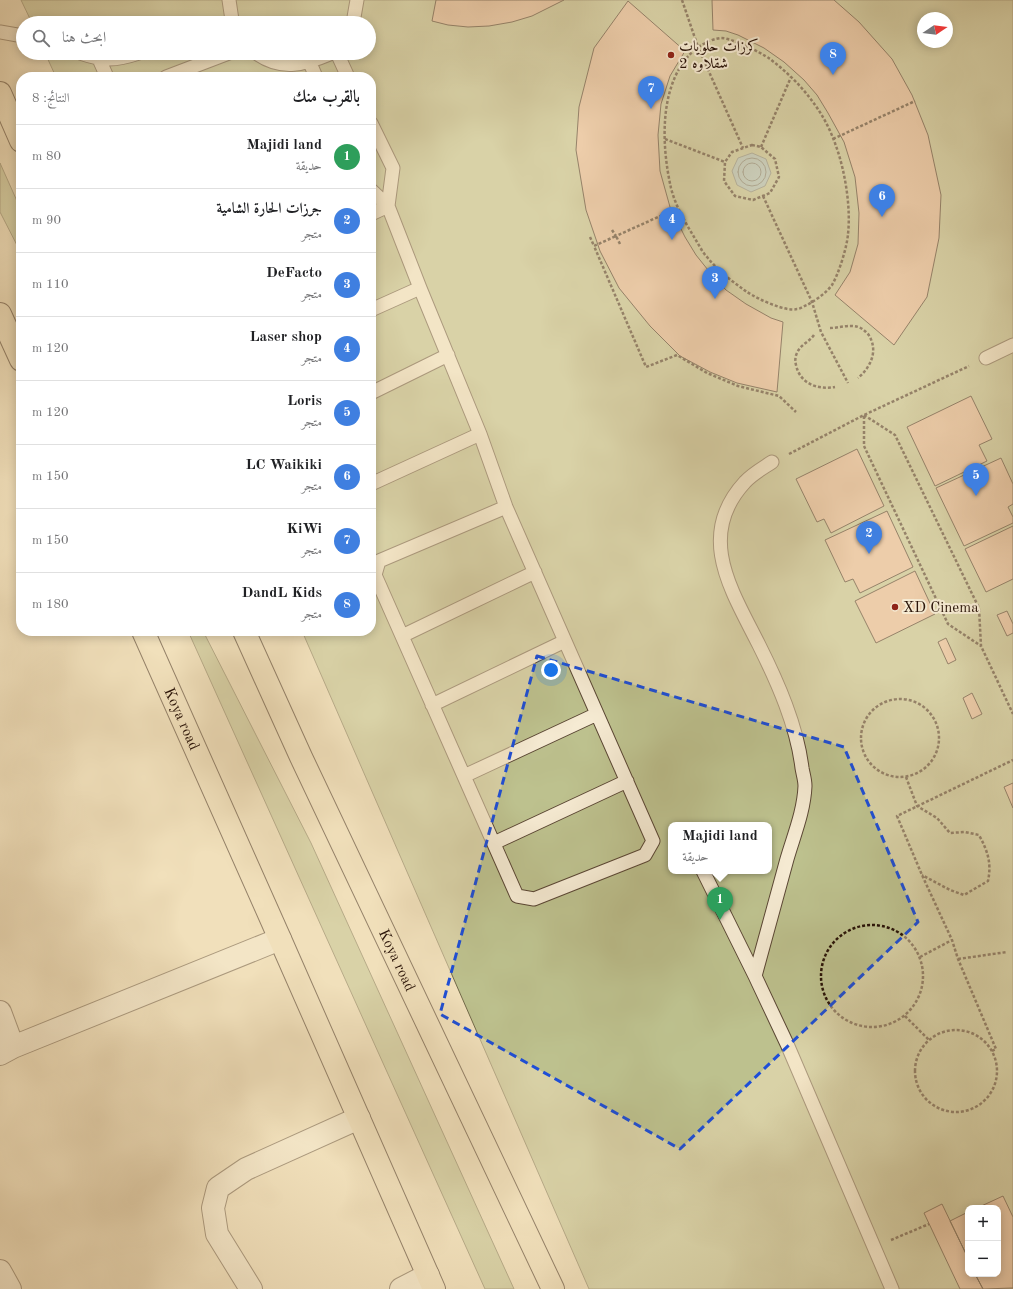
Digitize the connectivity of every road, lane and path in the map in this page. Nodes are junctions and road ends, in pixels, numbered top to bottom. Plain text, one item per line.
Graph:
1 (229, 0) edge
2 (357, 0) edge
3 (682, 0) edge
4 (230, 16) edge
5 (354, 16) edge
6 (0, 32) edge
7 (16, 35) edge
8 (698, 47) junction
9 (99, 60) edge
10 (211, 60) edge
11 (268, 60) edge
12 (317, 60) edge
13 (340, 60) edge
14 (310, 63) junction
15 (105, 72) edge
16 (179, 72) edge
17 (314, 72) edge
18 (346, 72) edge
19 (791, 77) junction
20 (0, 93) edge
21 (915, 101) dead end
22 (16, 130) edge
23 (376, 133) edge
24 (665, 139) junction
25 (833, 139) junction
26 (761, 146) junction
27 (743, 148) junction
28 (725, 162) junction
29 (376, 195) edge
30 (763, 196) junction
31 (388, 206) junction
32 (678, 208) junction
33 (376, 212) edge
34 (612, 230) dead end
35 (616, 236) junction
36 (590, 237) dead end
37 (620, 244) dead end
38 (594, 246) junction
39 (420, 288) junction
40 (812, 302) junction
41 (376, 308) edge
42 (0, 314) edge
43 (830, 328) dead end
44 (814, 335) dead end
45 (6, 344) edge
46 (1013, 345) edge
47 (16, 355) edge
48 (448, 355) junction
49 (986, 358) joint
50 (858, 378) dead end
51 (848, 383) dead end
52 (835, 387) dead end
53 (376, 391) edge
54 (796, 412) dead end
55 (864, 415) junction
56 (480, 434) junction
57 (772, 462) joint
58 (376, 482) edge
59 (506, 507) junction
60 (376, 572) edge
61 (535, 572) junction
62 (376, 577) edge
63 (144, 636) edge
64 (246, 636) edge
65 (402, 636) junction
66 (565, 641) junction
67 (981, 646) junction
68 (432, 705) junction
69 (597, 714) junction
70 (1013, 714) edge
71 (1013, 760) edge
72 (464, 776) junction
73 (906, 777) junction
74 (627, 781) junction
75 (917, 806) junction
76 (494, 844) junction
77 (704, 874) edge
78 (922, 875) junction
79 (280, 939) junction
80 (952, 940) junction
81 (1007, 952) dead end
82 (920, 957) junction
83 (958, 959) junction
84 (755, 976) junction
85 (0, 1012) edge
86 (905, 1016) junction
87 (929, 1040) junction
88 (7, 1051) edge
89 (992, 1051) junction
90 (359, 1118) junction
91 (929, 1224) dead end
92 (891, 1241) dead end
93 (0, 1271) edge
94 (431, 1282) edge
95 (10, 1289) edge
96 (251, 1289) edge
97 (400, 1289) edge
98 (553, 1289) edge
99 (892, 1289) edge

1 - 4 lane
2 - 5 lane
3 - 8 path
6 - 7 lane
8 - 19 path
8 - 24 path
8 - 27 path
9 - 15 lane
10 - 16 lane
11 - 14 lane
12 - 14 lane
13 - 18 lane
14 - 17 lane
19 - 25 path
19 - 26 path
20 - 22 highway
21 - 25 path
23 - 31 lane
24 - 28 path
24 - 32 path
25 - 40 path
26 - 27 path
26 - 30 path
27 - 28 path
28 - 30 path
29 - 31 lane
30 - 40 path
31 - 33 lane
31 - 39 lane
32 - 35 path
32 - 40 path
34 - 35 path
35 - 37 path
35 - 38 path
36 - 38 path
38 - 54 path
39 - 41 lane
39 - 48 lane
40 - 51 path
42 - 45 highway
43 - 50 path
44 - 52 path
45 - 47 highway
46 - 49 lane
48 - 53 lane
48 - 56 lane
49 - 55 path
55 - 57 path
55 - 67 path
55 - 67 path
56 - 58 lane
56 - 59 lane
57 - 84 lane
59 - 60 lane
59 - 61 lane
61 - 65 lane
61 - 66 lane
62 - 65 lane
63 - 79 highway, Koya road
64 - 98 highway, Koya road
65 - 68 lane
66 - 68 lane
66 - 69 lane
67 - 70 path
68 - 72 lane
69 - 72 lane
69 - 74 lane
71 - 75 path
72 - 76 lane
73 - 73 path
73 - 75 path
74 - 76 lane
74 - 76 lane
75 - 78 path
75 - 78 path
77 - 84 lane
78 - 80 path
79 - 88 street
79 - 90 highway, Koya road
80 - 82 path
80 - 83 path
81 - 83 path
82 - 86 path
82 - 86 path
83 - 89 path
84 - 99 lane
85 - 88 street
86 - 87 path
87 - 89 path
87 - 89 path
90 - 94 highway, Koya road
90 - 96 street
91 - 92 path
93 - 95 street
94 - 97 street

